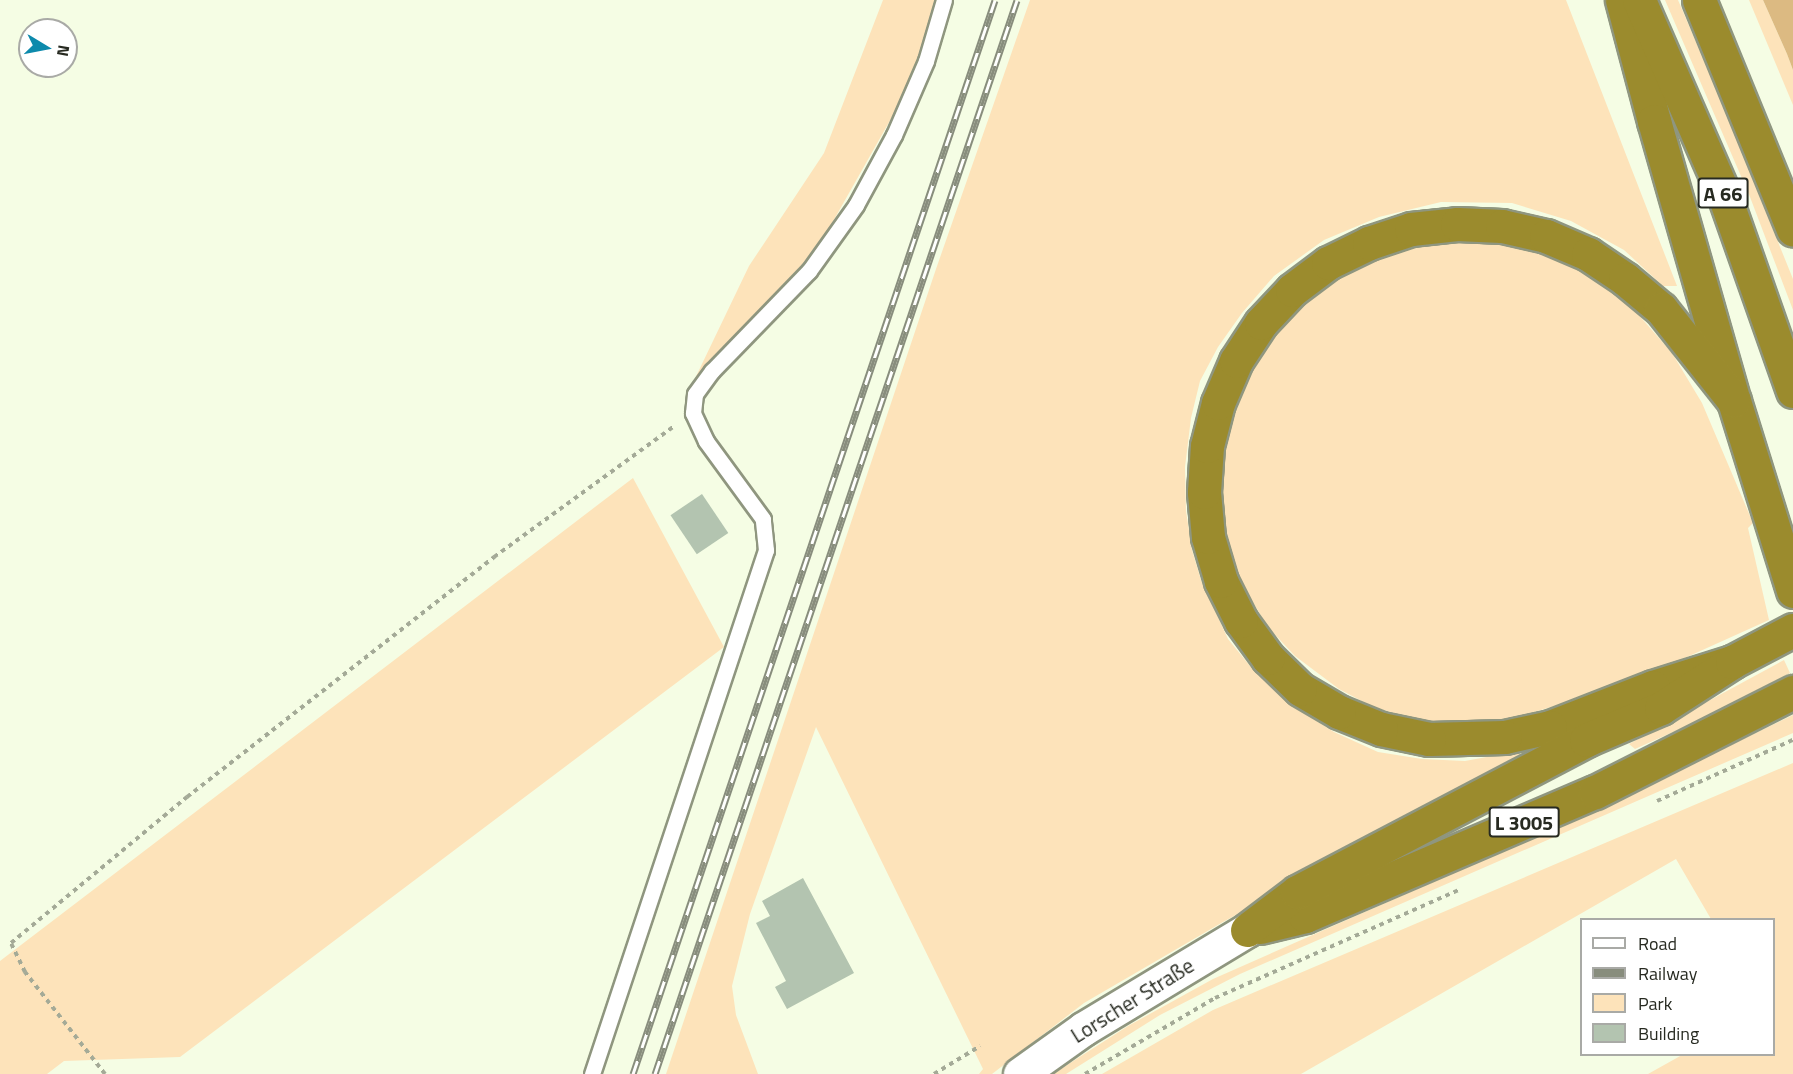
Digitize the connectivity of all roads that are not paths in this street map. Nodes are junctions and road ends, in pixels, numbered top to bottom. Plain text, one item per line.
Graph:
1 (944, 0) edge
2 (1622, 0) edge
3 (1639, 0) edge
4 (1699, 0) edge
5 (1793, 229) edge
6 (1793, 391) edge
7 (1734, 401) junction
8 (1793, 591) edge
9 (1793, 630) edge
10 (1732, 662) junction
11 (1793, 692) edge
12 (1247, 930) junction
13 (592, 1074) edge
14 (1020, 1074) edge

1 - 13 lane
2 - 7 highway
3 - 6 highway, A 66
4 - 5 highway, A 66
7 - 8 highway
7 - 10 highway
9 - 10 highway, L 3005
10 - 12 highway, L 3005
11 - 12 highway, L 3005
12 - 14 main road, Lorscher Straße

